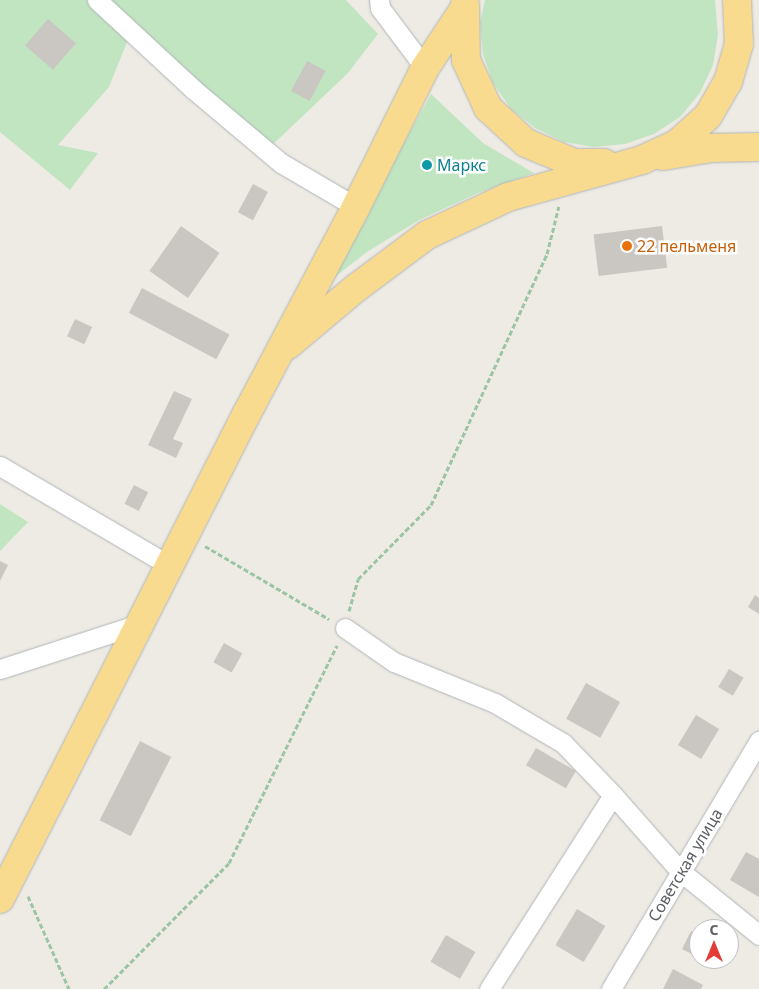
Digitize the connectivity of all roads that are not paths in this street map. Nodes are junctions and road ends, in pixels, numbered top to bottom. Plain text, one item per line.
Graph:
1 (97, 0) edge
2 (379, 0) edge
3 (738, 2) edge
4 (465, 4) edge
5 (759, 37) edge
6 (424, 68) junction
7 (759, 147) edge
8 (634, 162) junction
9 (356, 208) junction
10 (279, 352) junction
11 (0, 466) edge
12 (170, 565) junction
13 (139, 624) junction
14 (345, 628) road end
15 (0, 669) edge
16 (759, 741) edge
17 (613, 795) junction
18 (680, 871) junction
19 (0, 899) edge
20 (759, 935) edge
21 (489, 989) edge
22 (611, 989) edge

1 - 9 street
2 - 6 street
3 - 5 highway
3 - 8 highway
4 - 6 highway
4 - 8 highway
6 - 9 highway
7 - 8 highway
8 - 10 highway
9 - 10 highway
10 - 12 highway
11 - 12 street
12 - 13 highway
13 - 15 street
13 - 19 highway
14 - 17 street
16 - 18 street, Советская улица
17 - 18 street
17 - 21 street
18 - 20 street
18 - 22 street, Советская улица

